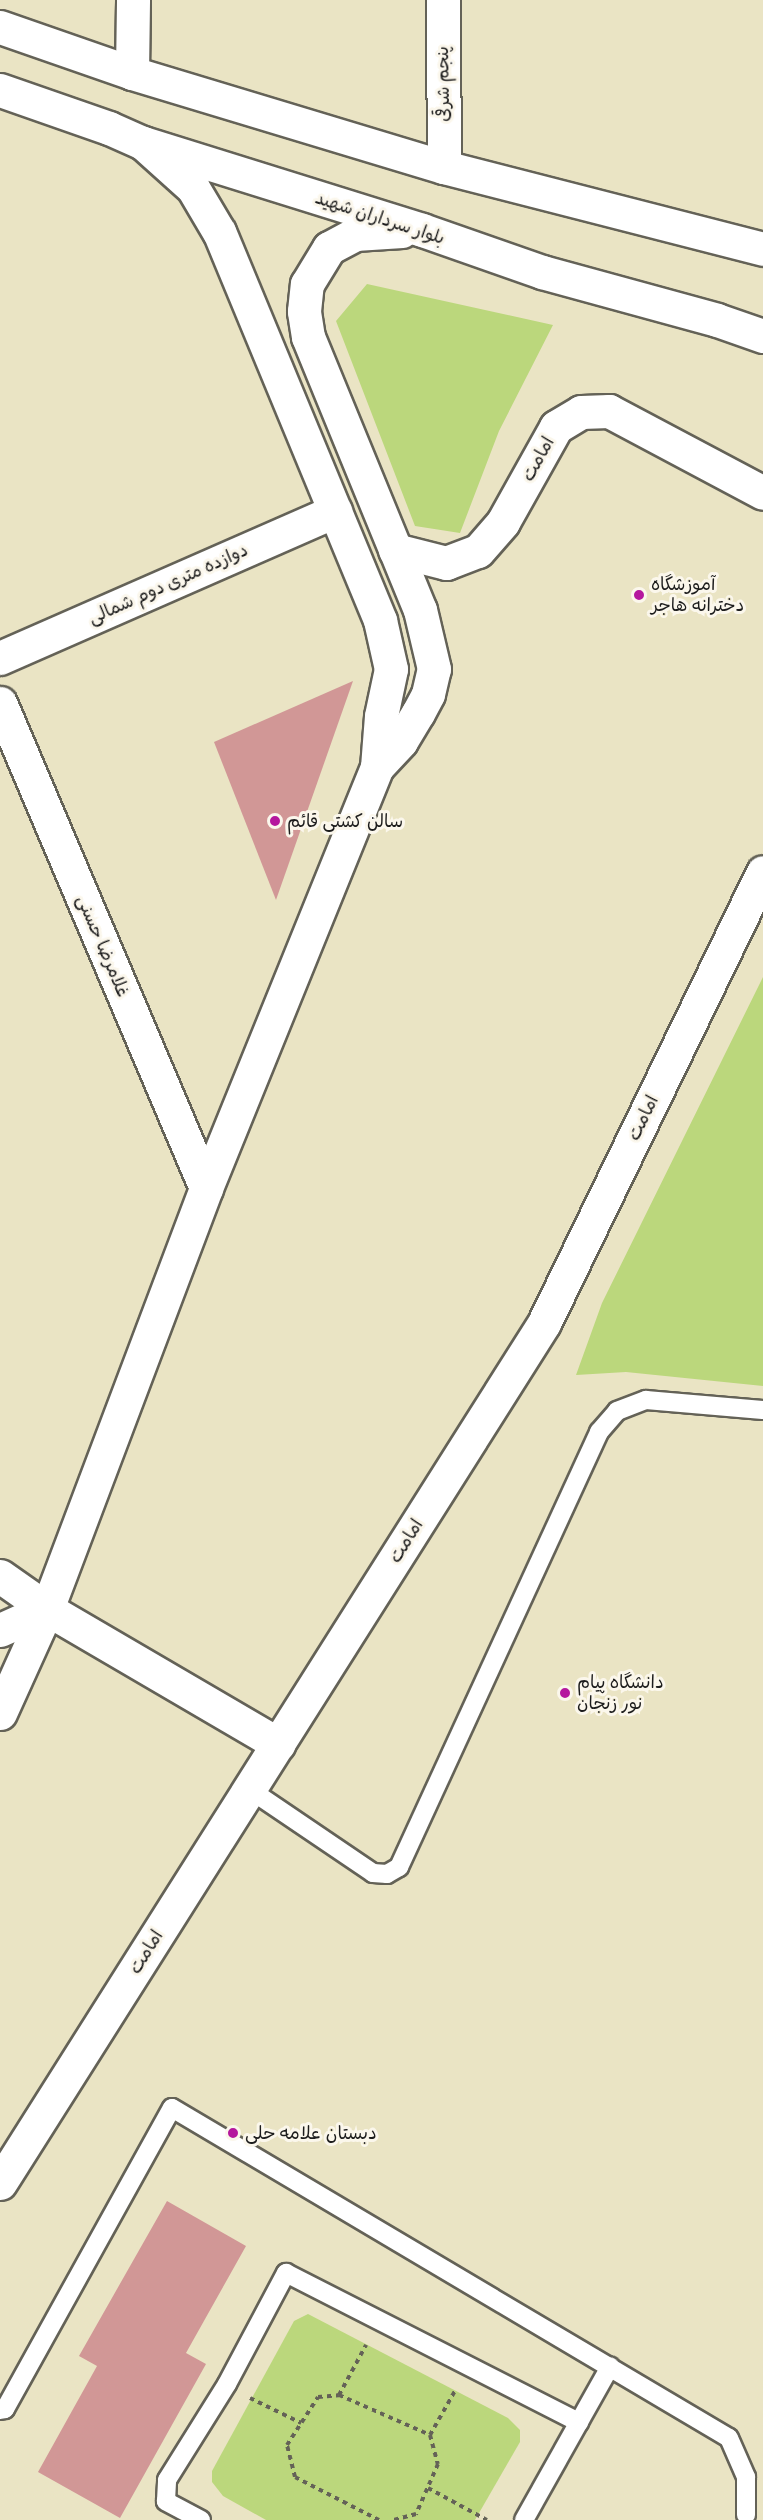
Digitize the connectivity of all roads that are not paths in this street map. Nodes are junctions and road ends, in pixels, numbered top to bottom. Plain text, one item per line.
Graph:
1 (133, 0) edge
2 (443, 0) edge
3 (0, 27) edge
4 (132, 73) junction
5 (0, 90) edge
6 (143, 143) junction
7 (444, 167) junction
8 (422, 230) junction
9 (763, 249) edge
10 (763, 336) edge
11 (763, 493) edge
12 (373, 495) junction
13 (335, 511) junction
14 (395, 550) junction
15 (0, 658) edge
16 (0, 703) edge
17 (378, 767) junction
18 (763, 872) edge
19 (206, 1188) junction
20 (763, 1410) edge
21 (0, 1576) edge
22 (47, 1609) junction
23 (0, 1630) edge
24 (0, 1713) edge
25 (278, 1744) junction
26 (249, 1789) junction
27 (0, 2183) edge
28 (610, 2367) junction
29 (0, 2410) edge
30 (579, 2422) junction
31 (746, 2515) dead end
32 (201, 2520) edge
33 (524, 2520) edge

1 - 4 main road
2 - 7 main road, پنجم شرقی
3 - 4 main road
4 - 7 main road
5 - 6 main road, بلوار سرداران شهید
6 - 8 main road, بلوار سرداران شهید
6 - 13 main road
7 - 9 main road
8 - 10 main road, بلوار سرداران شهید
8 - 12 main road
11 - 14 main road, امامت
12 - 13 main road, دوازده متری دوم شمالی
12 - 14 main road
13 - 15 main road, دوازده متری دوم شمالی
13 - 17 main road
14 - 17 main road
16 - 19 main road, غلامرضا حسنی
17 - 19 main road
18 - 25 main road, امامت
19 - 22 main road
20 - 26 lane
21 - 22 main road
22 - 23 main road
22 - 24 main road
22 - 25 main road
25 - 26 main road, امامت
26 - 27 main road, امامت
28 - 29 lane
28 - 30 lane
28 - 31 lane
30 - 32 lane
30 - 33 lane

